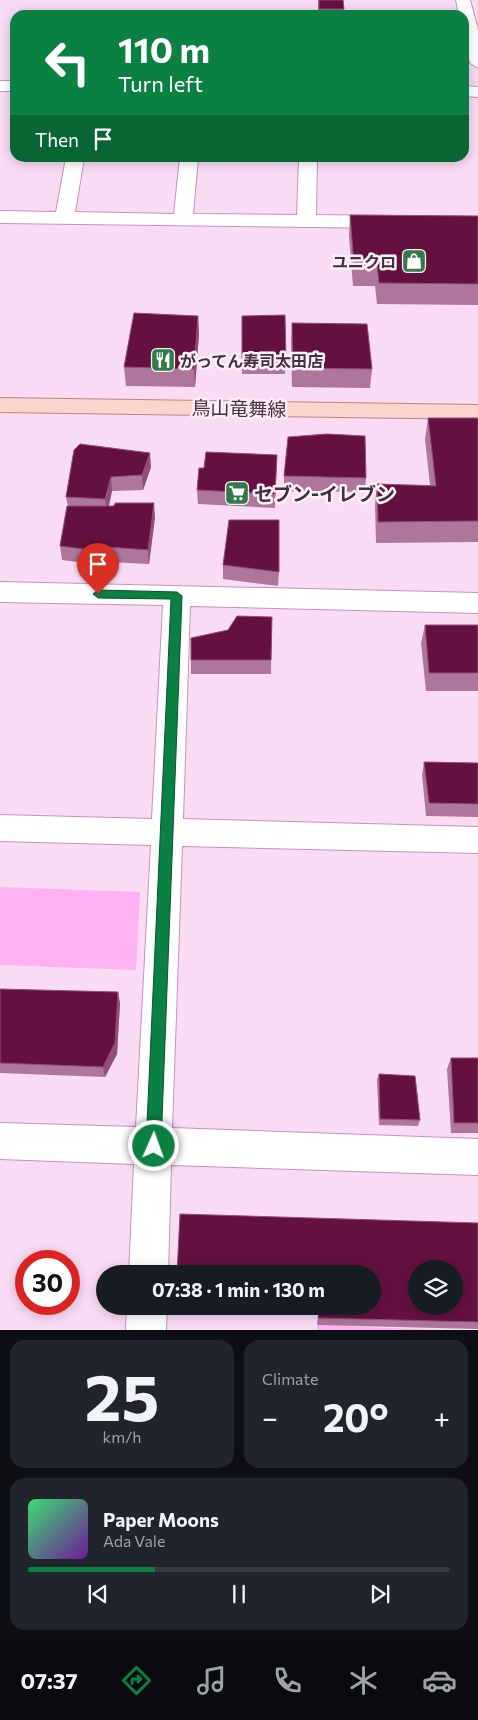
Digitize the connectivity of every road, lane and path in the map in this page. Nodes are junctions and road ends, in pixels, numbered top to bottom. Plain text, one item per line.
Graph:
1 (469, 22) edge
2 (478, 63) edge
3 (74, 162) edge
4 (189, 162) edge
5 (308, 162) edge
6 (0, 217) edge
7 (64, 218) junction
8 (183, 220) junction
9 (306, 221) junction
10 (402, 222) edge
11 (0, 405) edge
12 (478, 412) edge
13 (0, 592) edge
14 (177, 596) junction
15 (478, 603) edge
16 (0, 828) edge
17 (166, 833) junction
18 (478, 840) edge
19 (0, 1141) edge
20 (154, 1146) junction
21 (478, 1157) edge
22 (148, 1265) edge
23 (147, 1315) edge
24 (146, 1330) edge

1 - 2 street
3 - 7 street
4 - 8 street
5 - 9 street
6 - 7 street
7 - 8 street
8 - 9 street
9 - 10 street
11 - 12 main road, 鳥山竜舞線
13 - 14 street
14 - 15 street
14 - 17 street
16 - 17 street
17 - 18 street
17 - 20 street
19 - 20 street
20 - 21 street
20 - 22 street
23 - 24 street

